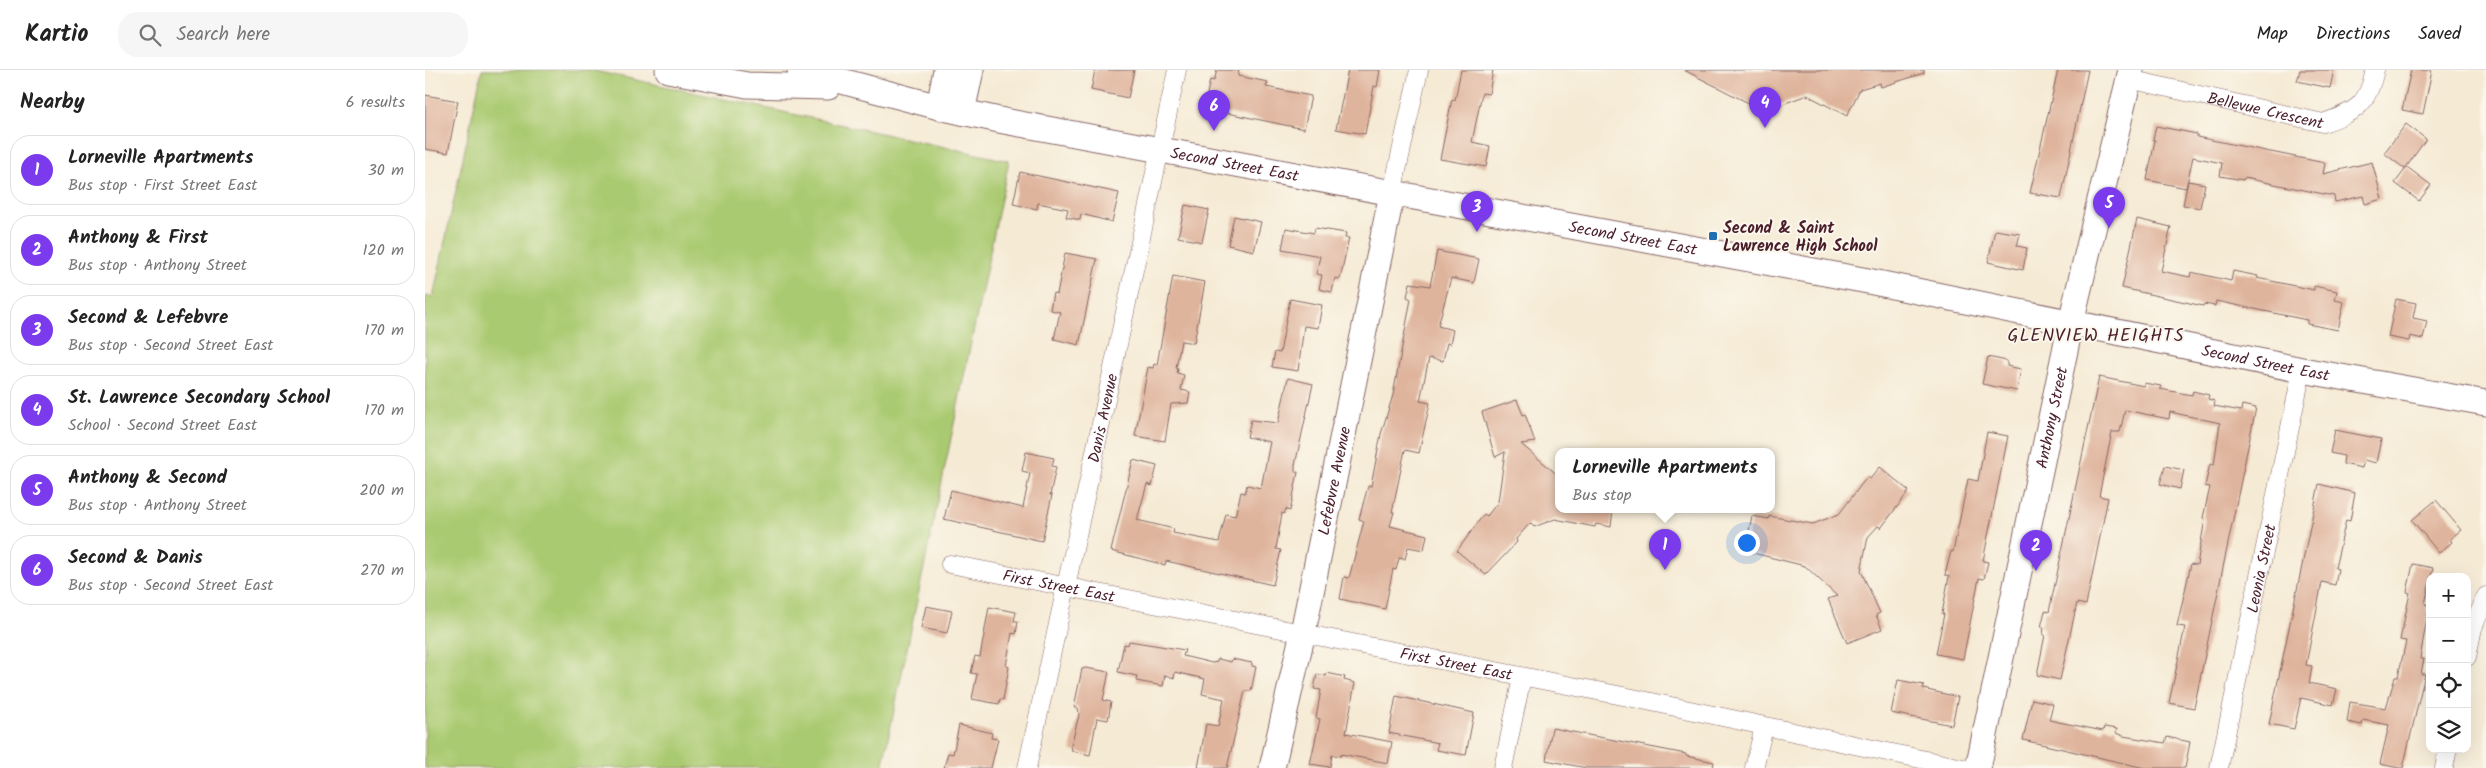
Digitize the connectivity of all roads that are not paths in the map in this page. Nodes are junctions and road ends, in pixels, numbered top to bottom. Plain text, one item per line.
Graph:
1 (668, 70) edge
2 (800, 70) edge
3 (946, 70) edge
4 (971, 70) edge
5 (1177, 70) edge
6 (1419, 70) edge
7 (2375, 70) edge
8 (2130, 74) edge
9 (868, 88) junction
10 (950, 110) junction
11 (1160, 151) junction
12 (1392, 193) junction
13 (2071, 322) junction
14 (2302, 370) junction
15 (2486, 403) edge
16 (950, 564) dead end
17 (1067, 586) junction
18 (2486, 596) edge
19 (1303, 632) junction
20 (2471, 638) edge
21 (1522, 677) junction
22 (1764, 727) junction
23 (2447, 753) edge
24 (1027, 768) edge
25 (1272, 768) edge
26 (1503, 768) edge
27 (1755, 768) edge
28 (1963, 768) edge
29 (1978, 768) edge
30 (2219, 768) edge
31 (2444, 768) edge

1 - 9 main road, Second Street East
2 - 9 main road, Second Street East
3 - 10 main road
4 - 10 main road
5 - 11 street, Danis Avenue
6 - 12 street
7 - 8 street, Bellevue Crescent
8 - 13 main road, Anthony Street
9 - 10 main road, Second Street East
10 - 11 main road, Second Street East
11 - 12 main road, Second Street East
11 - 17 street, Danis Avenue
12 - 13 main road, Second Street East
12 - 19 main road, Lefebvre Avenue
13 - 14 main road, Second Street East
13 - 29 main road, Anthony Street
14 - 15 main road, Second Street East
14 - 30 street, Leonia Street
16 - 17 street, First Street East
17 - 19 street, First Street East
17 - 24 street, Danis Avenue
18 - 20 street
19 - 21 street, First Street East
19 - 25 main road, Lefebvre Avenue
21 - 22 street, First Street East
21 - 26 street
22 - 27 street
22 - 28 street, First Street East
23 - 31 street

